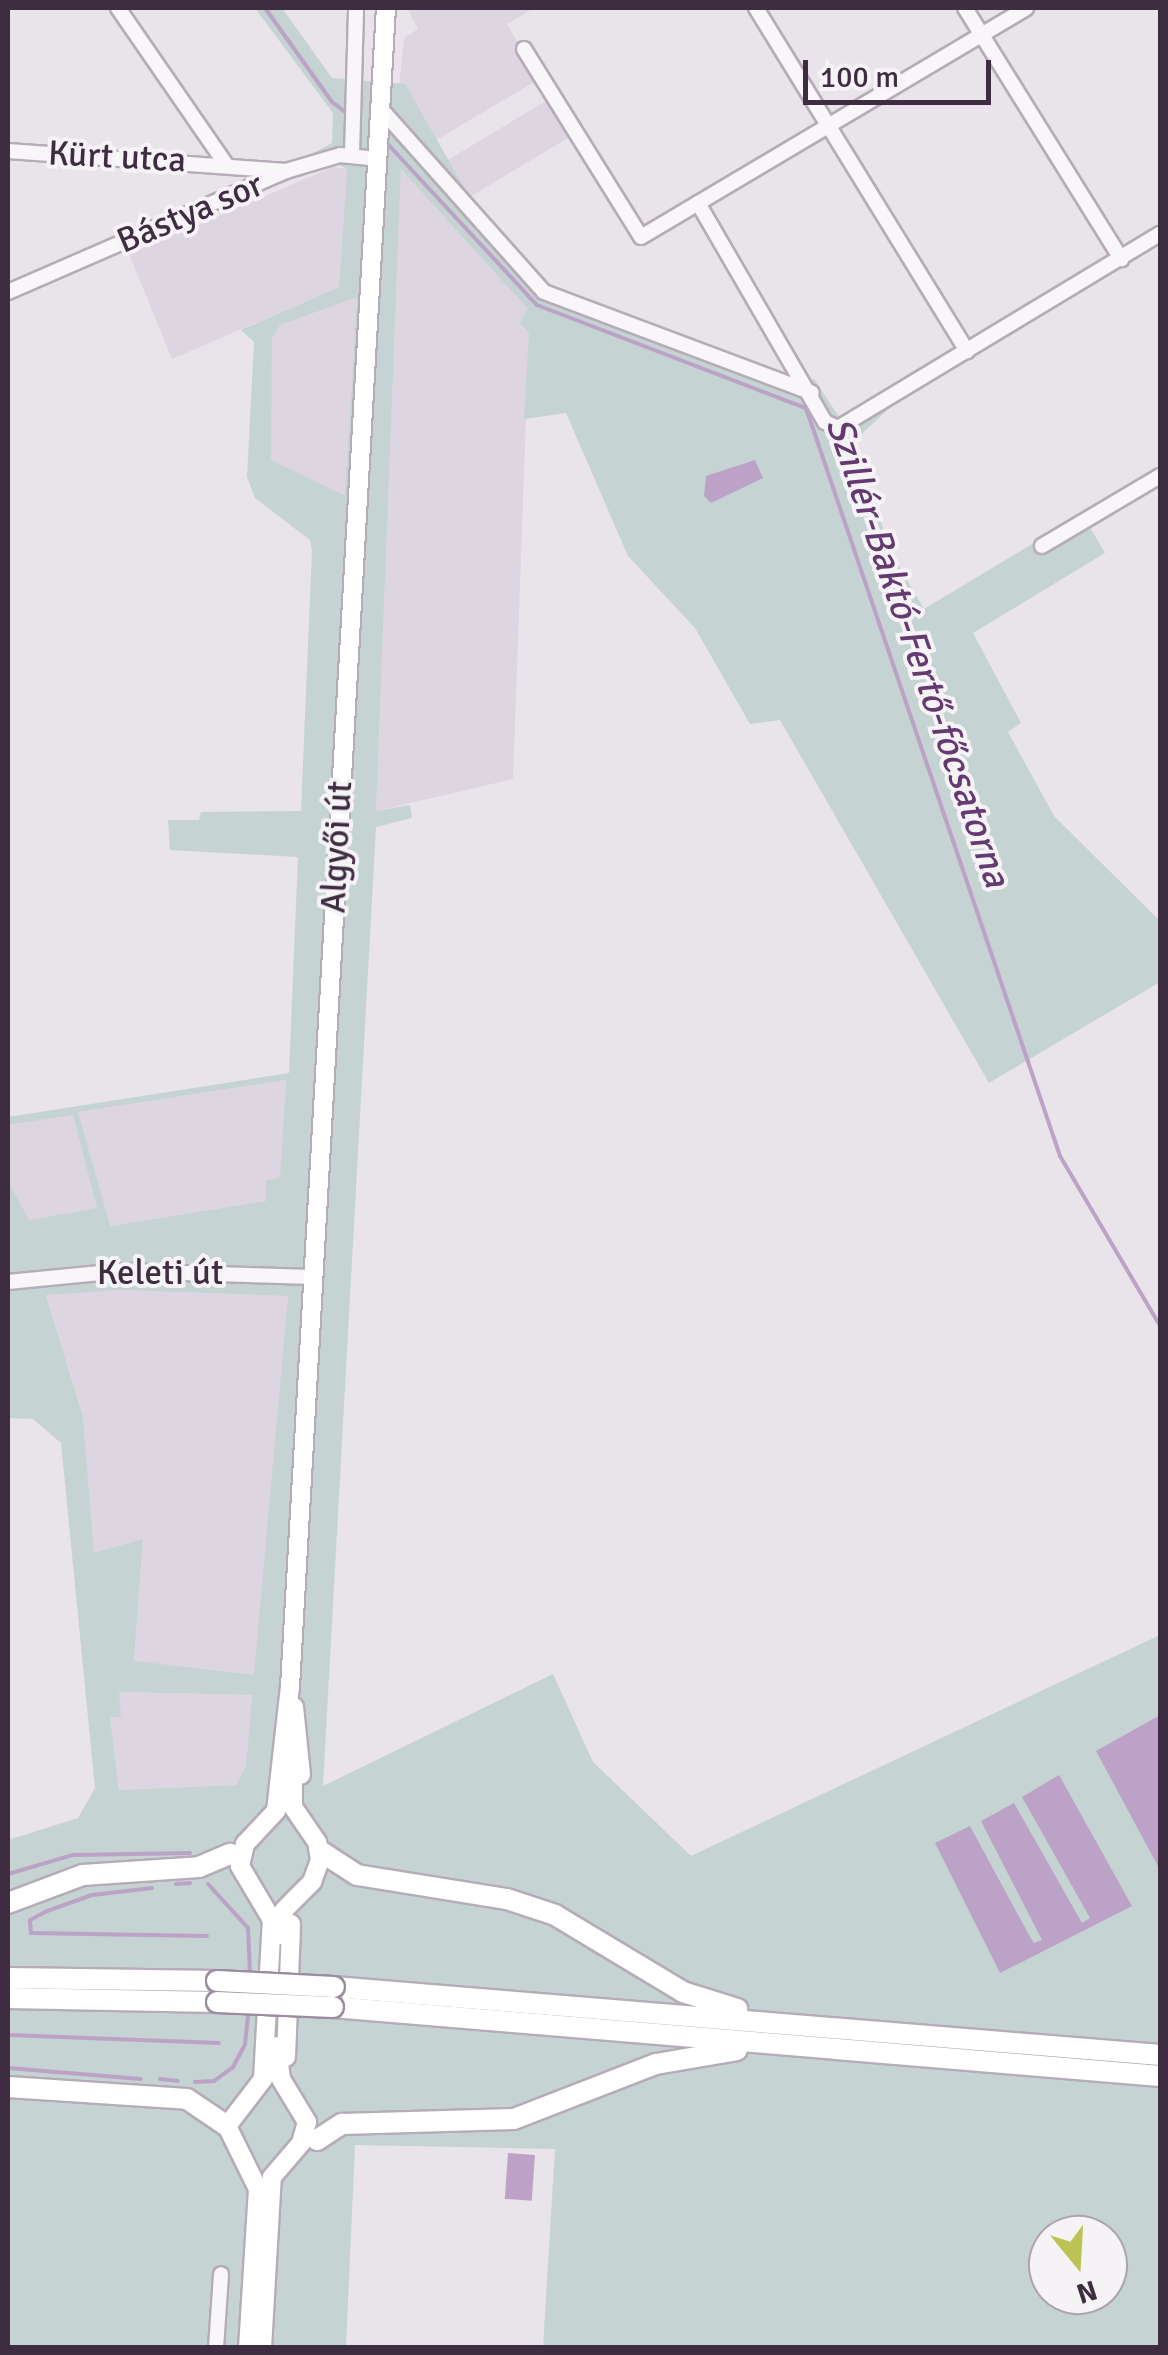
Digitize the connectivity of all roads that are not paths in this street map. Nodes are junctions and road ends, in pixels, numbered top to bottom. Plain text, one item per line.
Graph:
1 (118, 8) edge
2 (356, 8) edge
3 (386, 8) edge
4 (756, 8) edge
5 (965, 8) edge
6 (1026, 8) edge
7 (982, 34) junction
8 (524, 49) dead end
9 (380, 115) junction
10 (829, 124) junction
11 (8, 151) edge
12 (352, 154) junction
13 (377, 156) junction
14 (229, 163) junction
15 (286, 171) junction
16 (244, 189) junction
17 (698, 203) junction
18 (1160, 234) edge
19 (1121, 259) junction
20 (8, 292) edge
21 (968, 352) junction
22 (812, 393) junction
23 (1160, 476) edge
24 (1042, 546) dead end
25 (312, 1277) junction
26 (8, 1282) edge
27 (290, 1686) junction
28 (268, 1817) junction
29 (298, 1820) junction
30 (230, 1854) junction
31 (326, 1857) junction
32 (8, 1903) edge
33 (8, 1978) edge
34 (217, 1992) junction
35 (334, 1997) junction
36 (8, 1998) edge
37 (846, 2028) junction
38 (813, 2046) junction
39 (1160, 2056) edge
40 (1160, 2076) edge
41 (8, 2087) edge
42 (222, 2120) junction
43 (316, 2140) junction
44 (281, 2168) junction
45 (244, 2169) junction
46 (220, 2274) dead end
47 (258, 2288) junction
48 (216, 2348) edge
49 (248, 2348) edge
50 (262, 2348) edge

1 - 14 street
2 - 12 street
3 - 9 main road, Algyői út
4 - 10 street
5 - 7 street
6 - 7 street
7 - 10 street
7 - 19 street
8 - 17 street
9 - 13 main road, Algyői út
9 - 22 street
10 - 17 street
10 - 21 street
11 - 14 street, Kürt utca
12 - 13 street, Bástya sor
12 - 15 street, Bástya sor
13 - 25 main road, Algyői út
14 - 15 street, Kürt utca
14 - 16 street
15 - 16 street, Bástya sor
16 - 20 street, Bástya sor
17 - 22 street
18 - 19 street
19 - 21 street
21 - 22 street
23 - 24 street
25 - 26 street, Keleti út
25 - 27 main road, Algyői út
27 - 28 main road
27 - 29 main road
27 - 31 main road
28 - 29 main road
28 - 30 main road
28 - 42 main road
29 - 31 main road
30 - 32 highway
30 - 42 main road
31 - 37 highway
31 - 43 main road
31 - 44 main road
33 - 34 highway
34 - 35 highway, bridge
34 - 36 highway
35 - 37 highway
35 - 38 highway
37 - 39 highway
38 - 40 highway
38 - 43 highway
41 - 42 highway
42 - 45 main road
43 - 44 main road
44 - 45 main road
44 - 47 main road
45 - 47 main road
46 - 48 street
47 - 49 main road
47 - 50 main road

